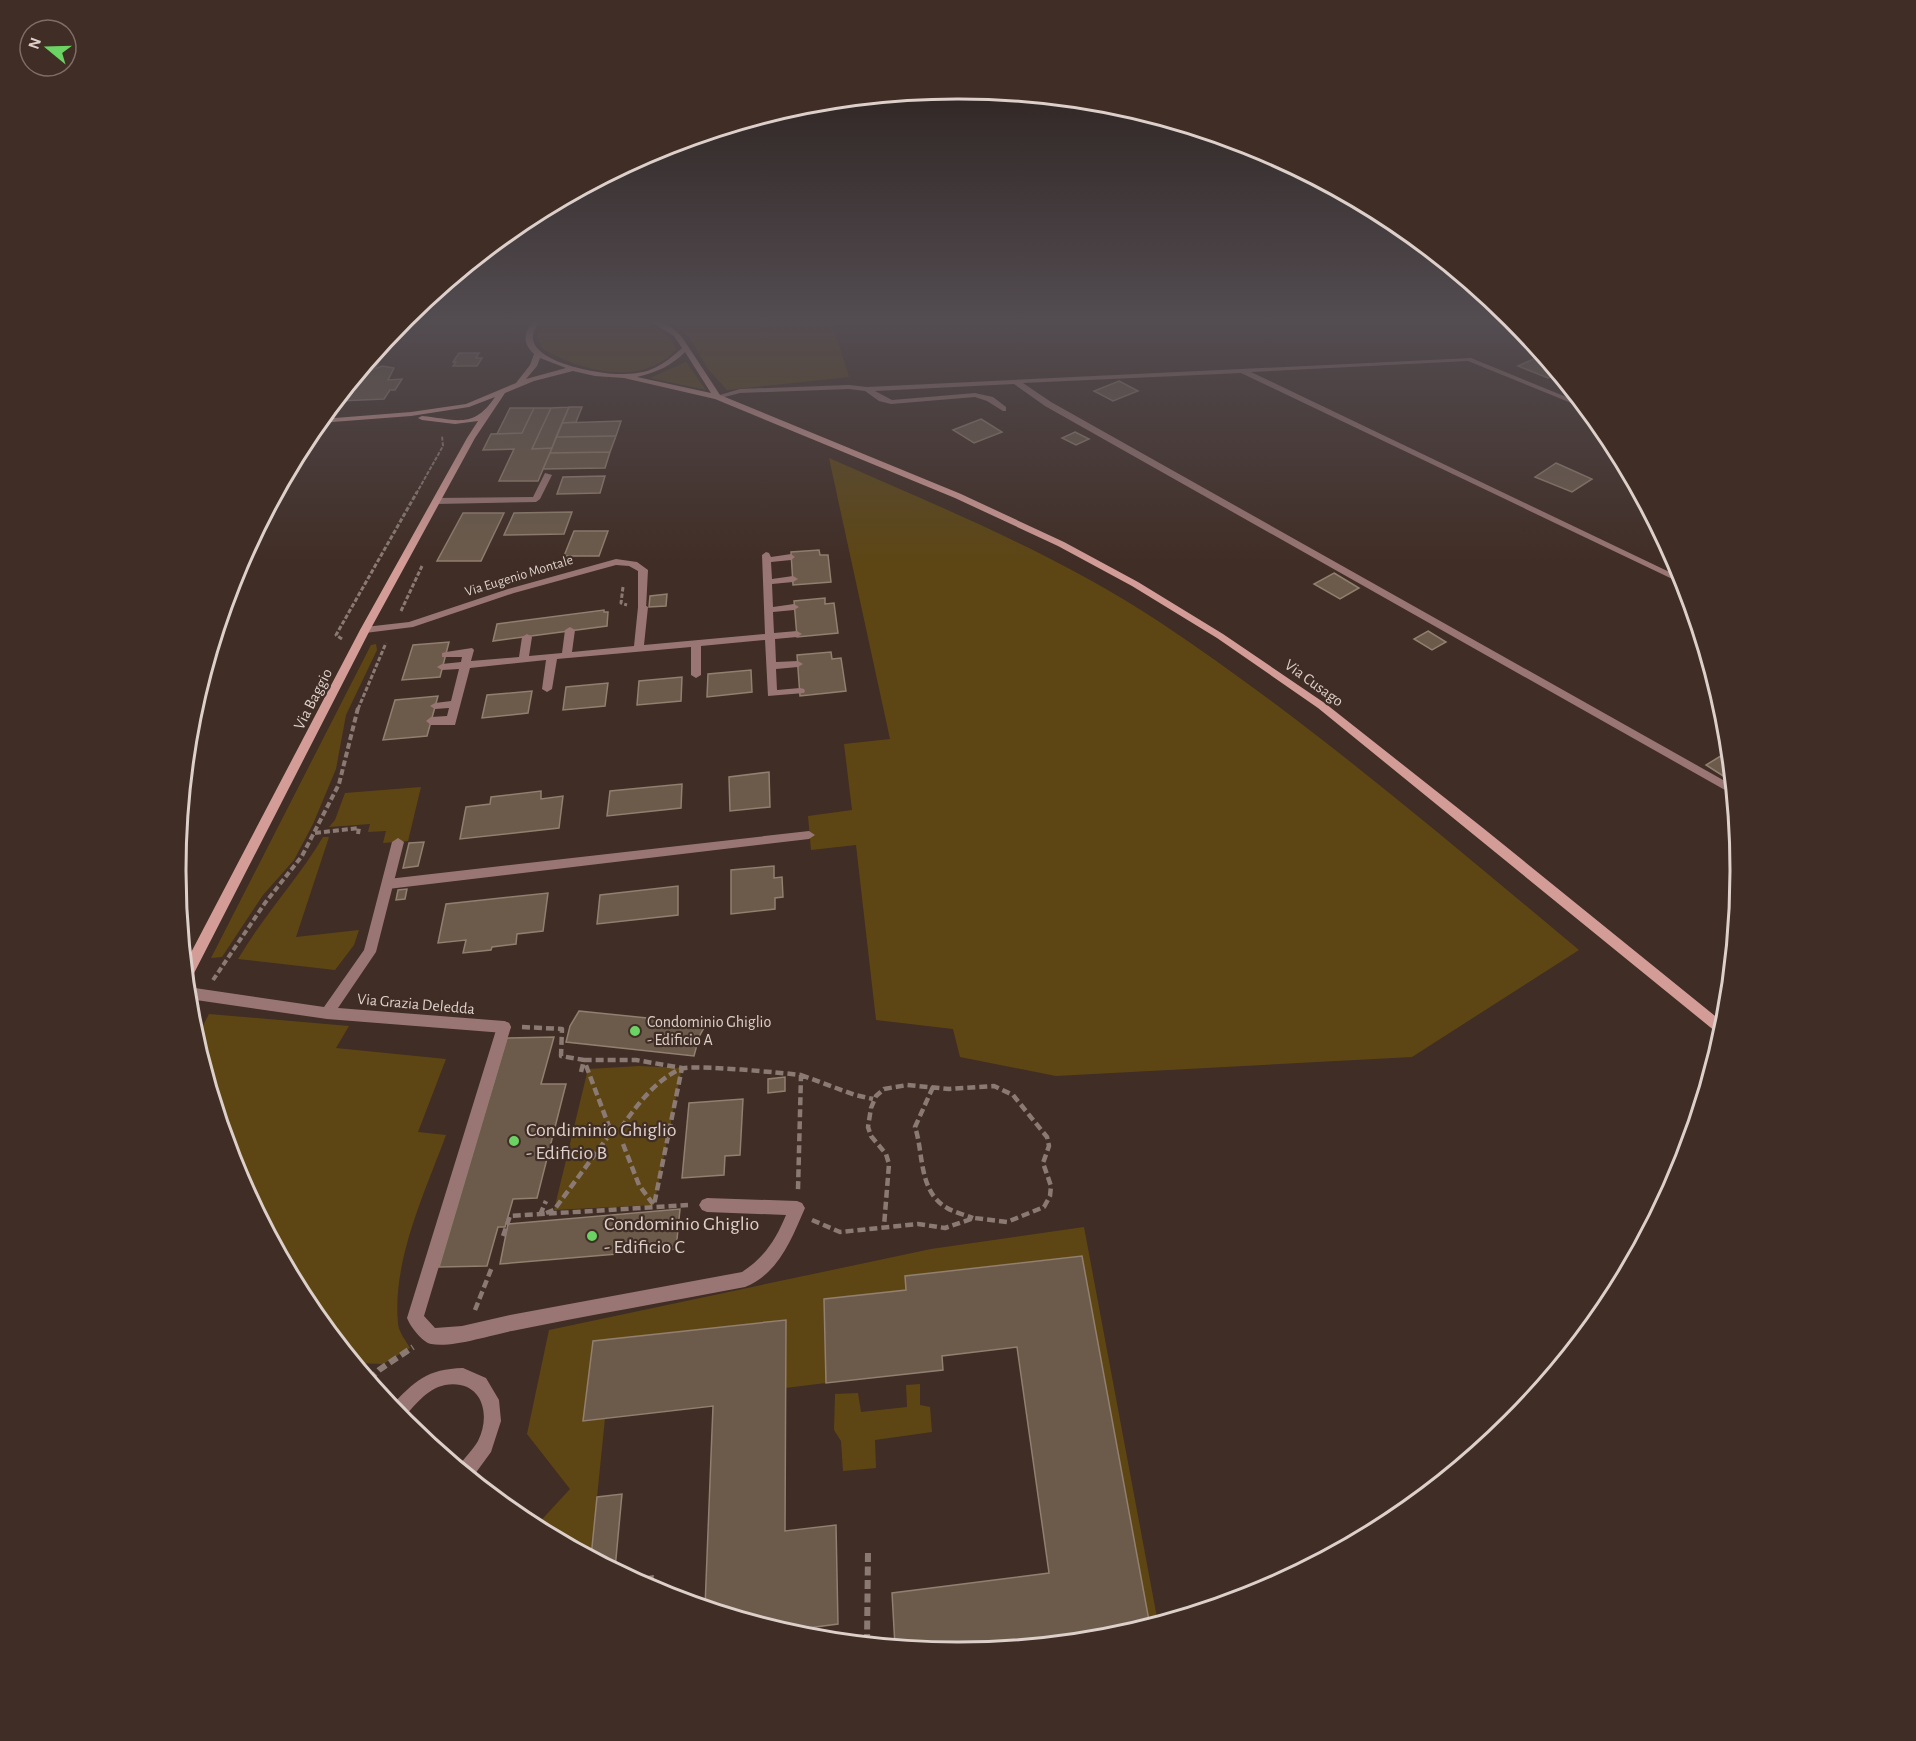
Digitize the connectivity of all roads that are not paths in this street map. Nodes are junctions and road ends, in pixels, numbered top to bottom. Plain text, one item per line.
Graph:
1 (477, 401) edge
2 (494, 401) edge
3 (725, 401) edge
4 (993, 401) edge
5 (1044, 401) edge
6 (1305, 401) edge
7 (466, 405) junction
8 (1003, 409) dead end
9 (486, 412) junction
10 (379, 418) junction
11 (332, 421) edge
12 (457, 422) junction
13 (471, 438) junction
14 (548, 475) dead end
15 (436, 501) junction
16 (791, 557) dead end
17 (1671, 576) edge
18 (793, 579) dead end
19 (767, 582) junction
20 (794, 607) dead end
21 (768, 610) junction
22 (365, 630) junction
23 (570, 630) dead end
24 (796, 634) dead end
25 (527, 637) dead end
26 (770, 637) junction
27 (696, 644) junction
28 (639, 649) junction
29 (446, 655) dead end
30 (567, 656) junction
31 (552, 657) junction
32 (523, 660) junction
33 (798, 664) dead end
34 (465, 665) junction
35 (771, 666) junction
36 (442, 667) dead end
37 (696, 675) dead end
38 (547, 689) dead end
39 (800, 691) dead end
40 (455, 704) junction
41 (435, 706) dead end
42 (431, 721) dead end
43 (1725, 786) edge
44 (809, 835) dead end
45 (398, 842) dead end
46 (388, 884) junction
47 (192, 963) edge
48 (197, 994) edge
49 (327, 1013) junction
50 (1714, 1025) edge
51 (707, 1205) road end
52 (402, 1405) edge
53 (469, 1468) edge

1 - 7 main road, Via Baggio
2 - 9 main road, Via Baggio
3 - 50 main road, Via Cusago
4 - 8 street
5 - 43 street
6 - 17 street
7 - 9 main road
7 - 10 main road
7 - 12 main road
9 - 12 main road
9 - 13 main road, Via Baggio
10 - 11 main road
10 - 12 main road
12 - 13 main road
13 - 15 main road, Via Baggio
14 - 15 street
15 - 22 main road, Via Baggio
16 - 19 street
18 - 19 street
19 - 21 street
20 - 21 street
21 - 26 street
22 - 28 street, Via Eugenio Montale
22 - 47 main road, Via Baggio
23 - 30 street
24 - 26 street
25 - 32 street
26 - 27 street
26 - 35 street
27 - 28 street
27 - 37 street
28 - 30 street
29 - 34 street
30 - 31 street
31 - 32 street
31 - 38 street
32 - 34 street
33 - 35 street
34 - 36 street
34 - 40 street
35 - 39 street
40 - 41 street
40 - 42 street
44 - 46 street
45 - 46 street, Via Grazia Deledda
46 - 49 street, Via Grazia Deledda
48 - 49 street, Via Grazia Deledda
49 - 51 street, Via Grazia Deledda
52 - 53 street

